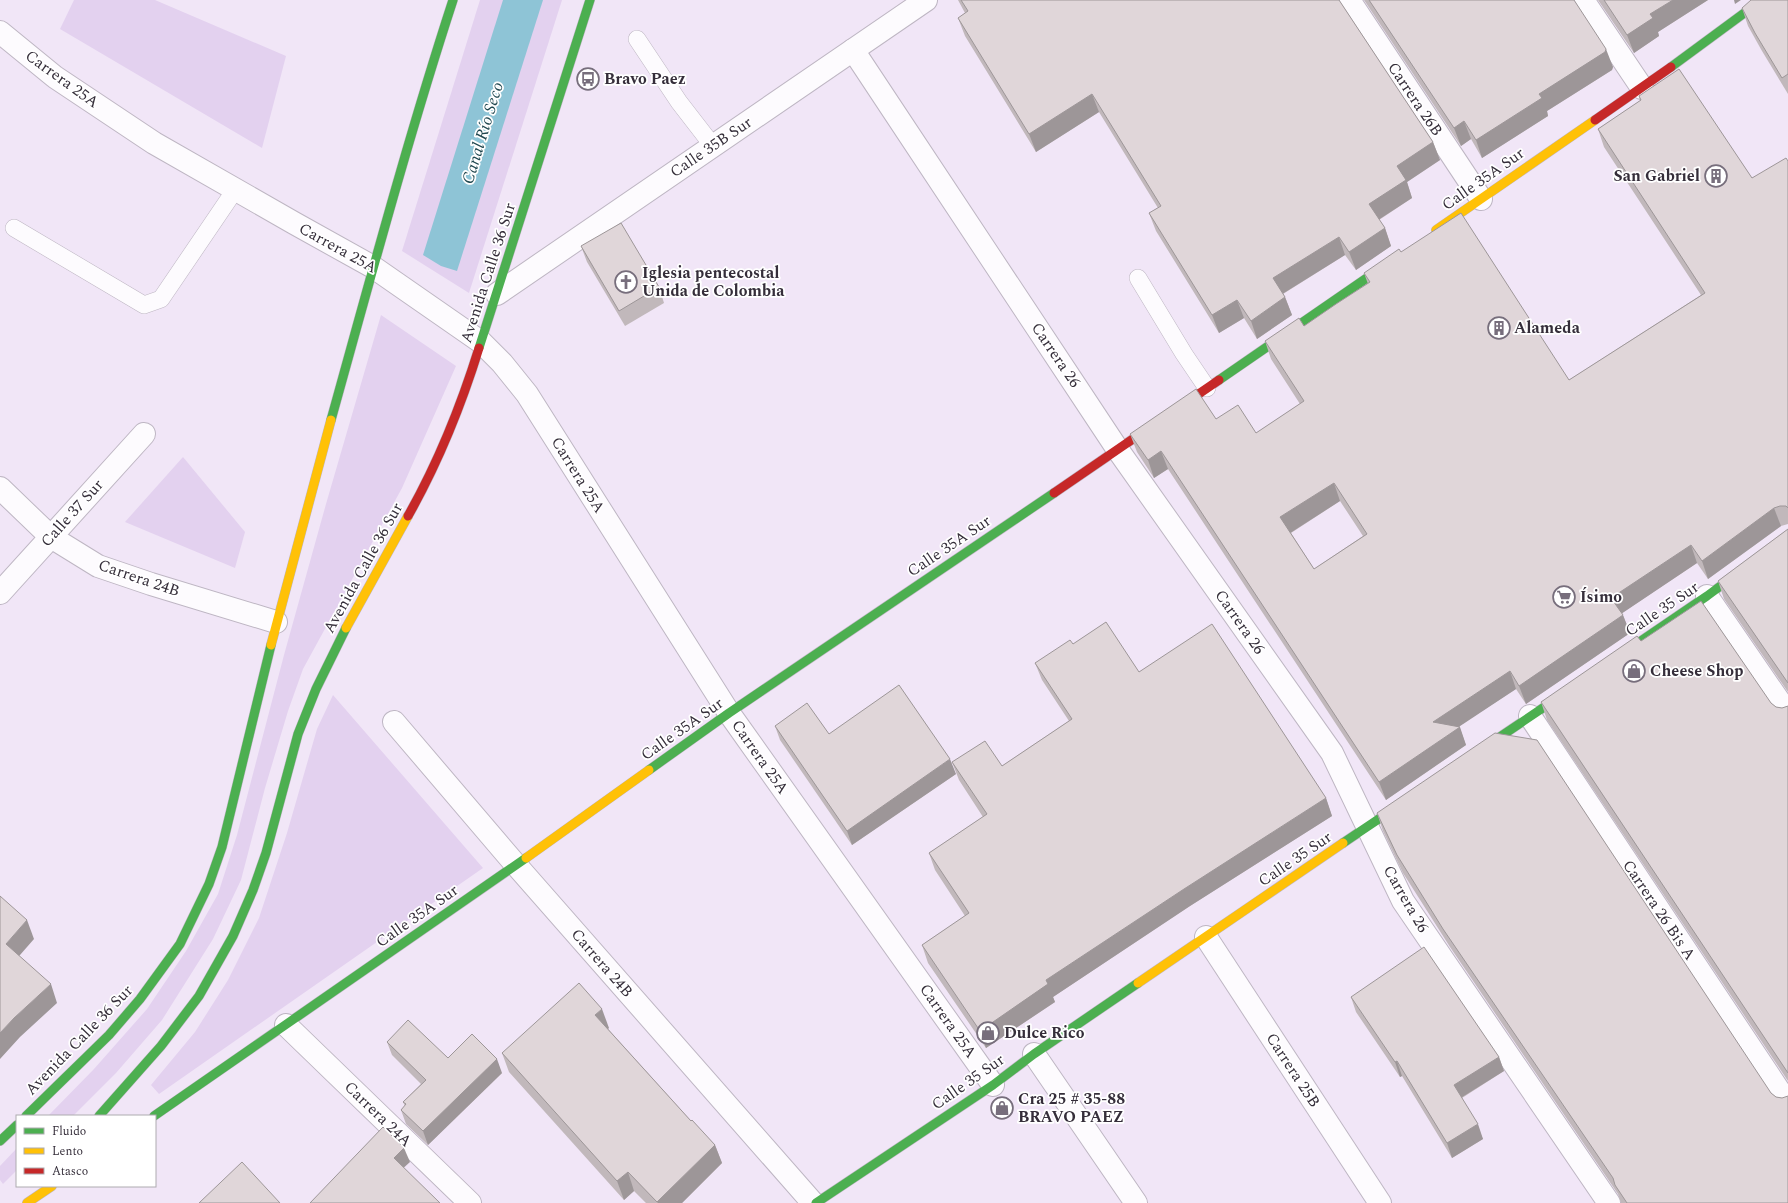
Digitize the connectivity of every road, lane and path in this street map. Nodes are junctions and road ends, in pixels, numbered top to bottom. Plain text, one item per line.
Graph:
1 (453, 0) edge
2 (590, 0) edge
3 (926, 0) edge
4 (1349, 0) edge
5 (1583, 0) edge
6 (1762, 0) edge
7 (0, 32) edge
8 (636, 39) dead end
9 (853, 50) junction
10 (1642, 88) junction
11 (713, 146) junction
12 (235, 190) junction
13 (1481, 199) junction
14 (14, 228) dead end
15 (1429, 235) edge
16 (1397, 257) edge
17 (373, 267) junction
18 (1138, 278) dead end
19 (497, 294) junction
20 (481, 342) junction
21 (1207, 388) junction
22 (144, 434) dead end
23 (1118, 450) junction
24 (0, 488) edge
25 (1788, 536) edge
26 (51, 537) junction
27 (0, 593) edge
28 (1707, 596) junction
29 (276, 622) junction
30 (1609, 663) edge
31 (1576, 685) edge
32 (729, 713) junction
33 (1788, 714) edge
34 (1530, 716) junction
35 (394, 722) dead end
36 (1472, 756) edge
37 (1413, 796) edge
38 (1367, 828) junction
39 (516, 866) junction
40 (1206, 937) junction
41 (286, 1025) junction
42 (1034, 1054) junction
43 (993, 1085) junction
44 (1788, 1104) edge
45 (27, 1115) edge
46 (100, 1115) edge
47 (155, 1115) edge
48 (16, 1126) edge
49 (0, 1141) edge
50 (51, 1187) edge
51 (27, 1203) edge
52 (470, 1203) edge
53 (813, 1203) edge
54 (816, 1203) edge
55 (1136, 1203) edge
56 (1380, 1203) edge
57 (1610, 1203) edge

1 - 17 street, Avenida Calle 36 Sur
2 - 19 street, Avenida Calle 36 Sur
3 - 9 street, Calle 35B Sur
4 - 13 street, Carrera 26B
5 - 10 street
6 - 10 street, Calle 35A Sur
7 - 12 street, Carrera 25A
8 - 11 lane
9 - 11 street, Calle 35B Sur
9 - 23 street, Carrera 26
10 - 13 street, Calle 35A Sur
11 - 19 street, Calle 35B Sur
12 - 14 lane
12 - 17 street, Carrera 25A
13 - 15 street, Calle 35A Sur
16 - 21 street, Calle 35A Sur
17 - 20 street, Carrera 25A
17 - 29 street, Avenida Calle 36 Sur
18 - 21 lane
19 - 20 street, Avenida Calle 36 Sur
20 - 32 street, Carrera 25A
20 - 46 street, Avenida Calle 36 Sur
21 - 23 street, Calle 35A Sur
22 - 26 street, Calle 37 Sur
23 - 32 street, Calle 35A Sur
23 - 38 street, Carrera 26
24 - 26 street, Carrera 24B
25 - 28 street, Calle 35 Sur
26 - 27 street, Calle 37 Sur
26 - 29 street, Carrera 24B
28 - 30 street, Calle 35 Sur
28 - 33 street
29 - 45 street, Avenida Calle 36 Sur
31 - 34 street
32 - 39 street, Calle 35A Sur
32 - 43 street, Carrera 25A
34 - 36 street
34 - 44 street, Carrera 26 Bis A
35 - 39 street, Carrera 24B
37 - 38 street, Calle 35 Sur
38 - 40 street, Calle 35 Sur
38 - 57 street, Carrera 26
39 - 41 street, Calle 35A Sur
39 - 53 street, Carrera 24B
40 - 42 street, Calle 35 Sur
40 - 56 street, Carrera 25B
41 - 47 street, Calle 35A Sur
41 - 52 street, Carrera 24A
42 - 43 street, Calle 35 Sur
42 - 55 street
43 - 54 street, Calle 35 Sur
48 - 49 street
50 - 51 street

